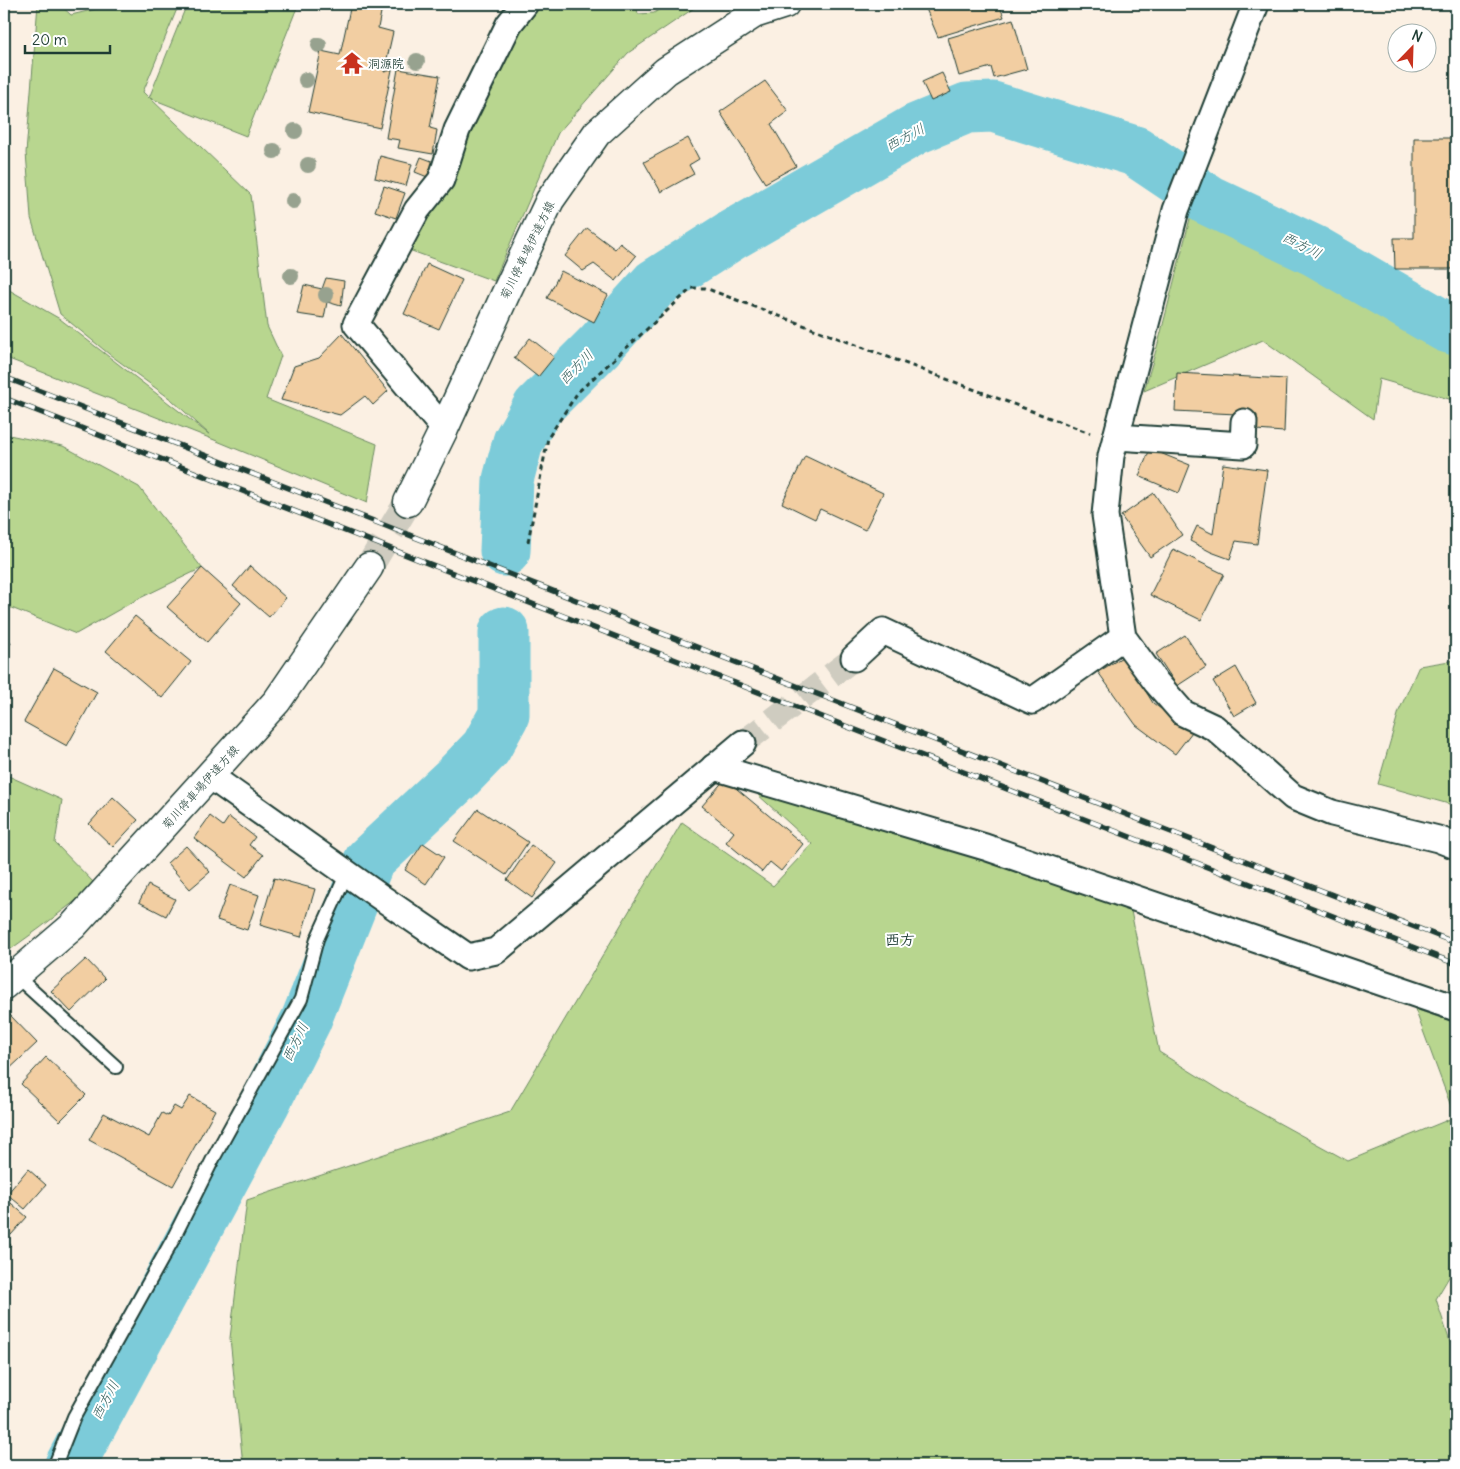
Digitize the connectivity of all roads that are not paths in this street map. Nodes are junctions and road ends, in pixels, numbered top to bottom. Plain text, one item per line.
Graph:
1 (525, 4) edge
2 (785, 4) edge
3 (1256, 4) edge
4 (1244, 422) dead end
5 (444, 429) junction
6 (1115, 440) junction
7 (408, 502) tunnel mouth
8 (369, 566) tunnel mouth
9 (1123, 637) junction
10 (854, 658) tunnel mouth
11 (743, 743) tunnel mouth
12 (714, 767) junction
13 (210, 776) junction
14 (1456, 846) edge
15 (348, 874) junction
16 (9, 980) edge
17 (1456, 1008) edge
18 (116, 1067) dead end
19 (55, 1465) edge

1 - 5 street
2 - 5 main road, 菊川停車場伊達方線
3 - 6 street
4 - 6 street
5 - 7 main road, 菊川停車場伊達方線
6 - 9 street
8 - 13 main road, 菊川停車場伊達方線
9 - 10 street
9 - 14 street
11 - 12 street
12 - 15 street
12 - 17 street
13 - 15 street
13 - 16 main road, 菊川停車場伊達方線
15 - 19 lane
16 - 18 lane

